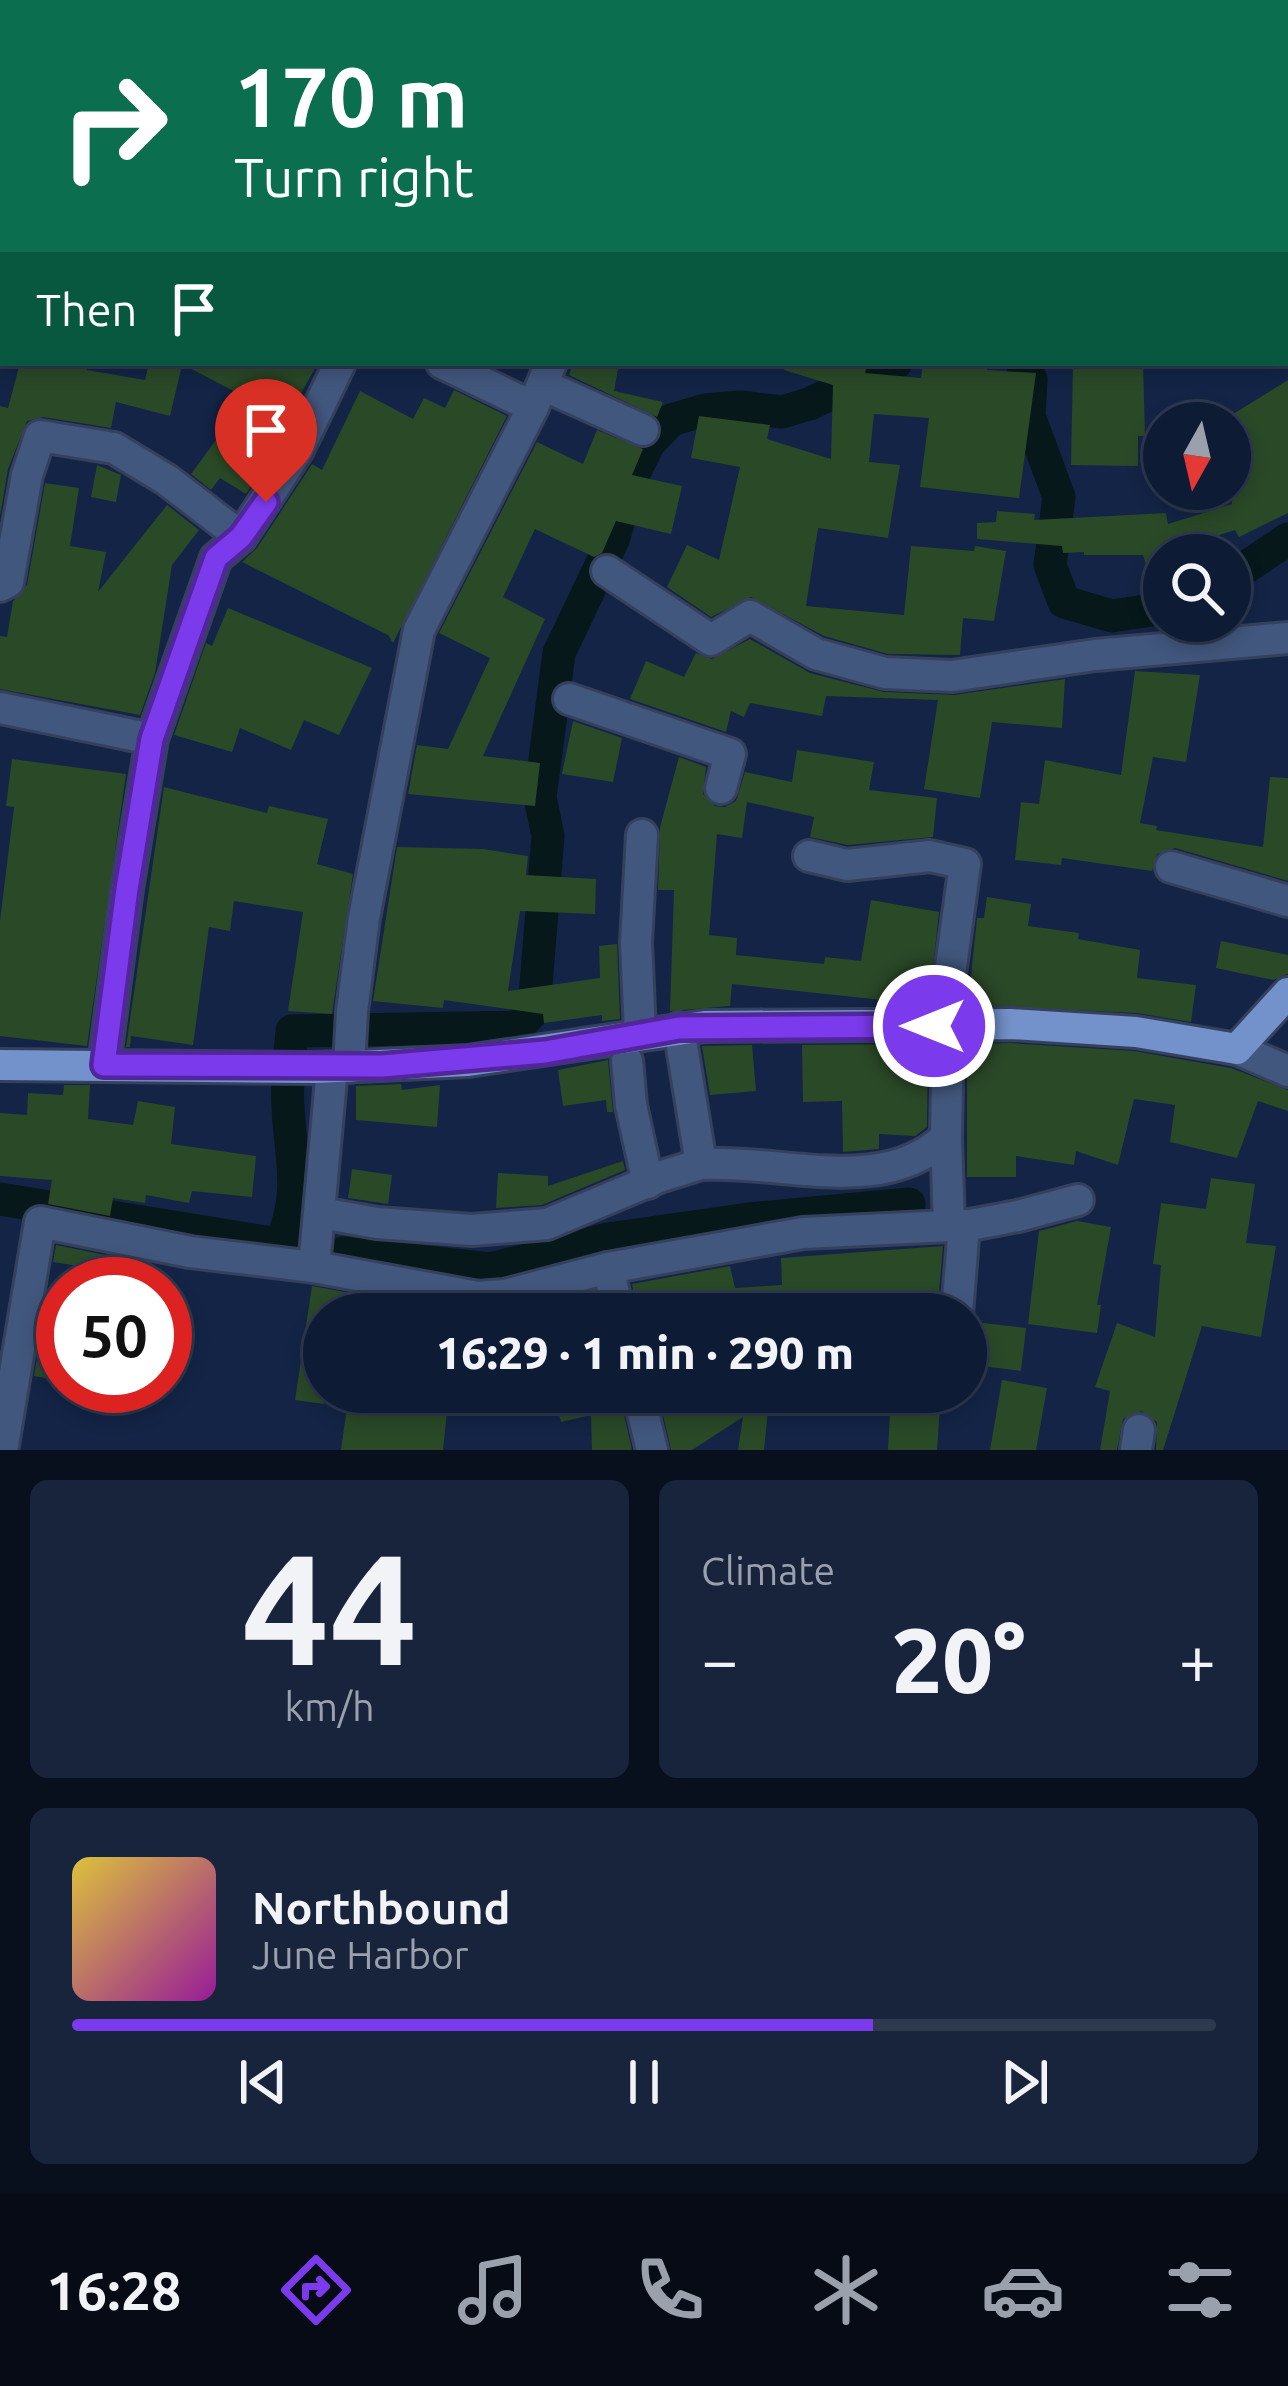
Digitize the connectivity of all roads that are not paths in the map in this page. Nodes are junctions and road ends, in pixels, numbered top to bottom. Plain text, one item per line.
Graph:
1 (339, 366) edge
2 (456, 366) edge
3 (542, 385) edge
4 (643, 430) dead end
5 (241, 537) junction
6 (608, 571) dead end
7 (0, 586) edge
8 (1288, 638) edge
9 (569, 699) dead end
10 (0, 708) edge
11 (152, 739) junction
12 (721, 788) dead end
13 (642, 835) dead end
14 (809, 856) dead end
15 (1171, 867) dead end
16 (1288, 901) edge
17 (1288, 993) edge
18 (947, 1026) junction
19 (679, 1028) junction
20 (633, 1047) junction
21 (1237, 1048) junction
22 (337, 1062) junction
23 (0, 1065) edge
24 (104, 1065) junction
25 (1288, 1071) edge
26 (946, 1137) junction
27 (701, 1164) junction
28 (648, 1183) junction
29 (1078, 1199) dead end
30 (321, 1214) junction
31 (956, 1225) junction
32 (314, 1267) junction
33 (608, 1268) junction
34 (614, 1293) edge
35 (957, 1293) edge
36 (643, 1413) edge
37 (3, 1445) edge
38 (652, 1450) edge

1 - 5 street
2 - 3 street
3 - 4 street
3 - 22 street
5 - 7 street
5 - 11 street
6 - 8 street
9 - 12 street
10 - 11 street
11 - 24 street
13 - 20 street
14 - 18 street
15 - 16 street
17 - 21 main road
18 - 19 main road
18 - 21 main road
18 - 26 street
19 - 20 main road
19 - 27 street
20 - 22 main road
20 - 28 street
21 - 25 street
22 - 24 main road
22 - 30 street
23 - 24 main road
26 - 27 street
26 - 31 street
27 - 28 street
28 - 30 street
29 - 31 street
30 - 32 street
31 - 33 street
31 - 35 street
32 - 33 street
32 - 37 street
33 - 34 street
36 - 38 street

